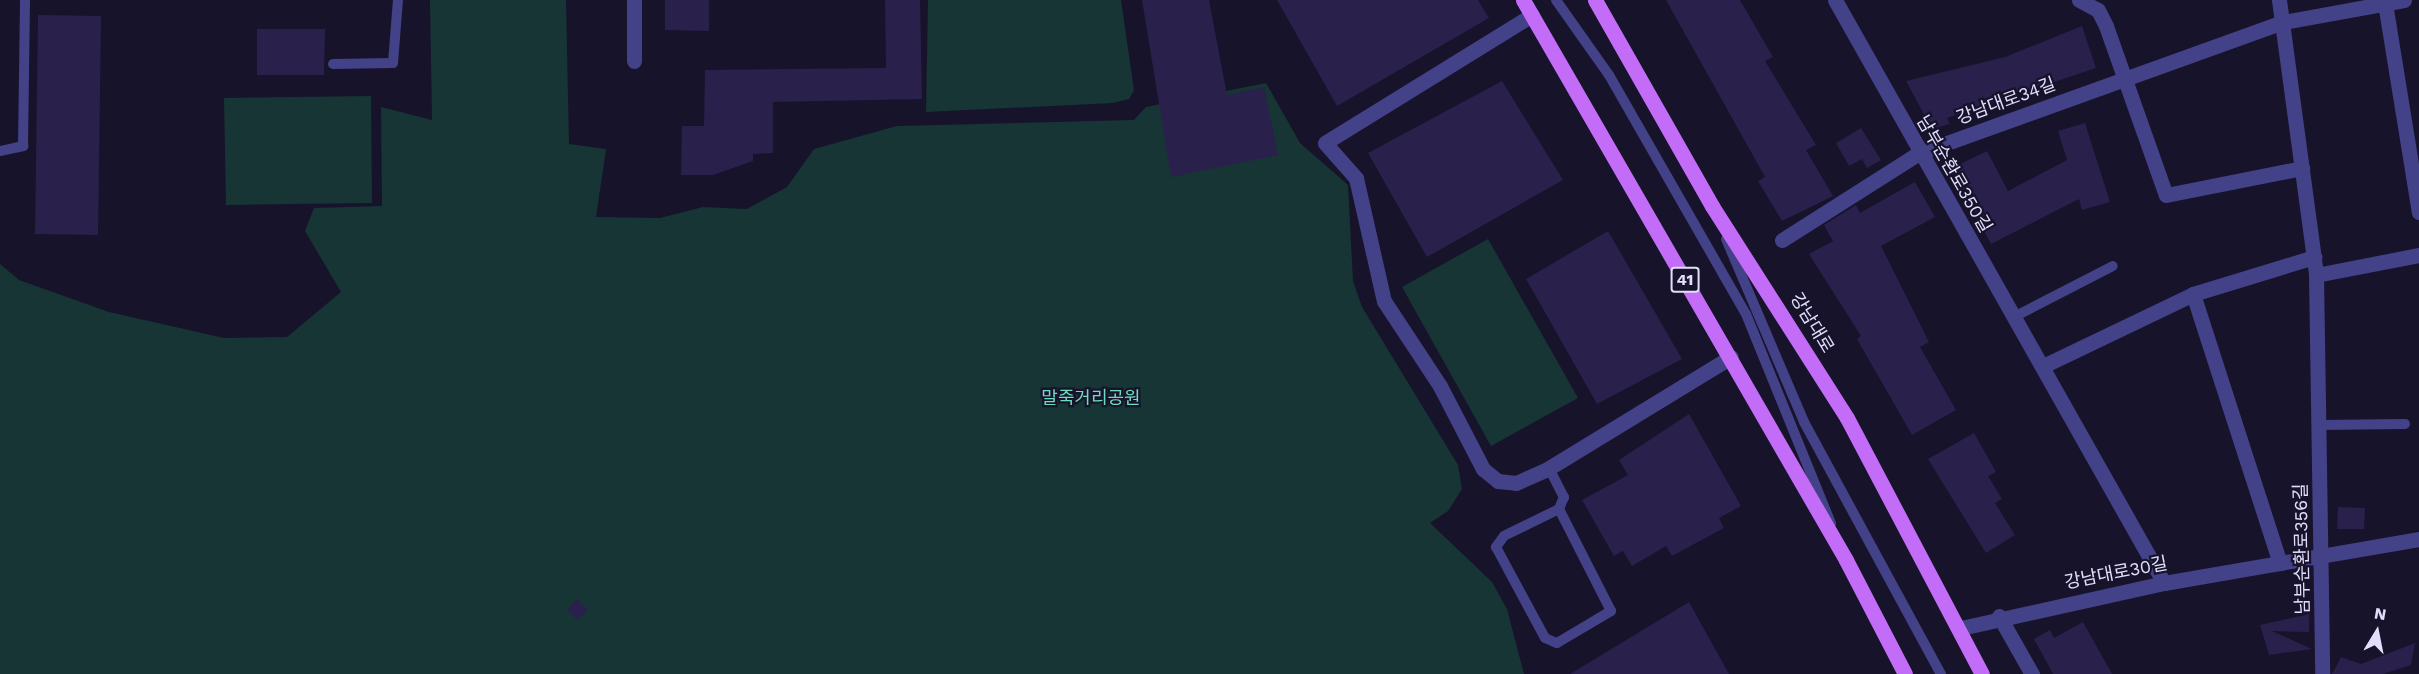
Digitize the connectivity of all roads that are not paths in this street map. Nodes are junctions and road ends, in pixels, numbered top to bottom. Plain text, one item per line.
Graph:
1 (26, 0) edge
2 (398, 0) edge
3 (634, 0) edge
4 (1523, 0) edge
5 (1556, 0) edge
6 (1595, 0) edge
7 (1835, 0) edge
8 (2079, 0) edge
9 (2279, 0) edge
10 (2404, 0) edge
11 (2385, 3) junction
12 (1532, 15) junction
13 (2283, 22) junction
14 (634, 61) dead end
15 (333, 64) dead end
16 (2124, 79) junction
17 (0, 150) edge
18 (1919, 153) junction
19 (2302, 168) junction
20 (1712, 206) junction
21 (2419, 212) edge
22 (1782, 240) dead end
23 (2419, 255) edge
24 (2314, 257) junction
25 (2113, 266) dead end
26 (2316, 275) junction
27 (2193, 294) junction
28 (2014, 316) junction
29 (1731, 357) junction
30 (2043, 366) junction
31 (2404, 424) dead end
32 (2319, 425) junction
33 (1549, 468) junction
34 (1559, 509) junction
35 (2419, 539) edge
36 (2322, 553) junction
37 (1846, 560) junction
38 (2280, 563) junction
39 (2164, 583) junction
40 (1999, 616) junction
41 (1961, 628) junction
42 (1905, 674) edge
43 (1941, 674) edge
44 (1982, 674) edge
45 (2032, 674) edge
46 (2322, 674) edge

1 - 17 lane
2 - 15 lane
3 - 14 street
4 - 12 main road, 41
5 - 37 lane
6 - 20 main road, 강남대로
7 - 18 street, 남부순환로350길
8 - 16 street
9 - 13 street, 남부순환로356길
10 - 11 street, 강남대로34길
11 - 13 street, 강남대로34길
11 - 21 street
12 - 29 main road, 41
12 - 33 street
13 - 16 street, 강남대로34길
13 - 19 street, 남부순환로356길
16 - 18 street, 강남대로34길
16 - 19 street
18 - 22 street, 강남대로34길
18 - 28 street, 남부순환로350길
19 - 24 street, 남부순환로356길
20 - 41 main road, 강남대로
20 - 43 lane
23 - 26 street
24 - 26 street, 남부순환로356길
24 - 27 street
25 - 28 lane
26 - 32 street, 남부순환로356길
27 - 30 street
27 - 38 street
28 - 30 street, 남부순환로350길
29 - 33 street
29 - 37 main road, 41
30 - 39 street, 남부순환로350길
31 - 32 lane
32 - 36 street, 남부순환로356길
33 - 34 lane
34 - 34 lane
35 - 36 street, 강남대로30길
36 - 38 street, 강남대로30길
36 - 46 street, 남부순환로356길
37 - 42 main road, 41
38 - 39 street, 강남대로30길
39 - 40 street, 강남대로30길
40 - 41 street, 강남대로30길
40 - 45 street
41 - 44 main road, 강남대로

